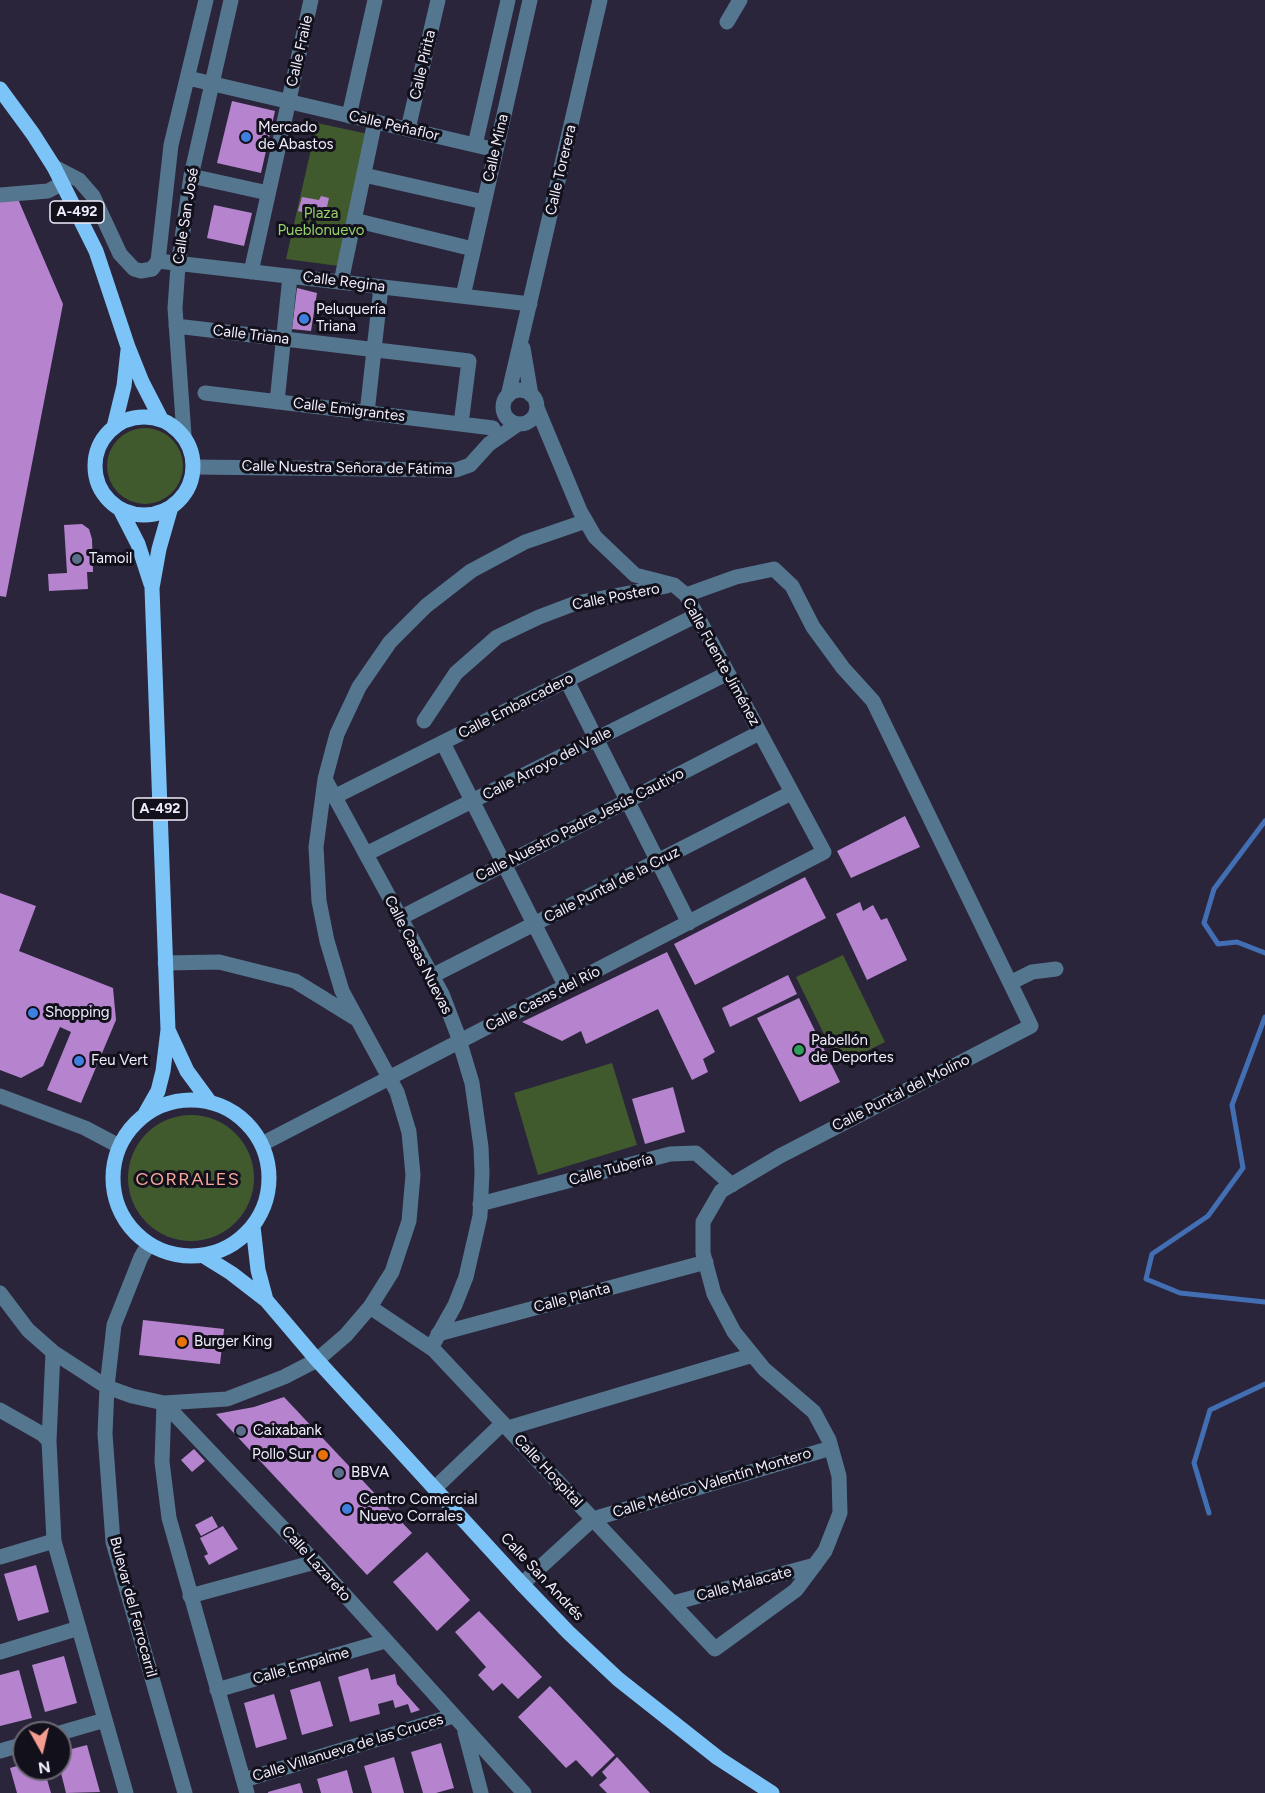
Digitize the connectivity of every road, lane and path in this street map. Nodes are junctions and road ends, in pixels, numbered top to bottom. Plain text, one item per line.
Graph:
1 (206, 0) edge
2 (231, 0) edge
3 (311, 0) edge
4 (375, 0) edge
5 (438, 0) edge
6 (508, 0) edge
7 (530, 0) edge
8 (600, 0) edge
9 (740, 0) edge
10 (728, 22) dead end
11 (188, 78) junction
12 (212, 84) junction
13 (0, 89) edge
14 (288, 102) junction
15 (349, 116) junction
16 (375, 122) junction
17 (408, 129) junction
18 (475, 145) junction
19 (496, 150) junction
20 (54, 167) junction
21 (364, 174) junction
22 (191, 176) junction
23 (63, 183) junction
24 (268, 193) junction
25 (0, 195) edge
26 (484, 202) junction
27 (354, 220) junction
28 (473, 249) junction
29 (158, 261) junction
30 (178, 264) junction
31 (251, 272) junction
32 (290, 276) junction
33 (341, 282) junction
34 (381, 287) junction
35 (463, 296) junction
36 (530, 303) junction
37 (176, 326) junction
38 (283, 339) junction
39 (522, 339) junction
40 (128, 347) junction
41 (374, 350) junction
42 (205, 393) dead end
43 (507, 396) junction
44 (534, 401) junction
45 (277, 402) junction
46 (367, 412) junction
47 (504, 412) junction
48 (162, 419) junction
49 (461, 424) junction
50 (521, 424) junction
51 (114, 427) junction
52 (493, 428) junction
53 (184, 435) junction
54 (489, 444) junction
55 (552, 444) junction
56 (194, 467) junction
57 (171, 507) junction
58 (120, 510) junction
59 (586, 521) junction
60 (674, 585) junction
61 (152, 588) junction
62 (686, 595) junction
63 (697, 615) junction
64 (728, 674) junction
65 (567, 681) junction
66 (424, 721) dead end
67 (759, 733) junction
68 (596, 739) junction
69 (443, 743) junction
70 (325, 779) junction
71 (791, 794) junction
72 (334, 797) junction
73 (472, 801) junction
74 (628, 801) junction
75 (824, 852) joint
76 (366, 854) junction
77 (658, 861) junction
78 (504, 864) junction
79 (400, 918) junction
80 (689, 923) junction
81 (534, 924) junction
82 (165, 963) junction
83 (1056, 969) dead end
84 (432, 976) junction
85 (1010, 983) junction
86 (566, 987) junction
87 (357, 1020) junction
88 (168, 1030) junction
89 (460, 1042) junction
90 (389, 1077) junction
91 (0, 1096) edge
92 (209, 1101) junction
93 (145, 1114) junction
94 (262, 1144) junction
95 (119, 1146) junction
96 (732, 1185) junction
97 (480, 1204) junction
98 (253, 1226) junction
99 (149, 1244) junction
100 (202, 1255) junction
101 (706, 1262) junction
102 (0, 1293) edge
103 (266, 1300) junction
104 (370, 1307) junction
105 (435, 1341) junction
106 (53, 1352) junction
107 (753, 1355) junction
108 (317, 1360) junction
109 (107, 1387) junction
110 (164, 1403) junction
111 (0, 1410) edge
112 (506, 1426) junction
113 (49, 1441) junction
114 (831, 1448) junction
115 (435, 1488) junction
116 (593, 1519) junction
117 (54, 1541) junction
118 (0, 1557) edge
119 (315, 1562) junction
120 (815, 1565) junction
121 (522, 1584) junction
122 (190, 1596) junction
123 (673, 1603) junction
124 (79, 1628) junction
125 (385, 1641) junction
126 (716, 1649) joint
127 (0, 1652) edge
128 (217, 1690) junction
129 (453, 1716) junction
130 (105, 1720) junction
131 (464, 1728) junction
132 (72, 1730) edge
133 (245, 1787) edge
134 (126, 1793) edge
135 (185, 1793) edge
136 (481, 1793) edge
137 (524, 1793) edge
138 (772, 1793) edge

1 - 11 street, Calle San José
2 - 12 street, Calle San José
3 - 14 street, Calle Fraile
4 - 15 street
5 - 17 street, Calle Pirita
6 - 18 street, Calle Mina
7 - 19 street, Calle Mina
8 - 36 street, Calle Torerera
9 - 10 street
11 - 12 street, Calle Peñaflor
11 - 29 street, Calle San José
12 - 14 street, Calle Peñaflor
12 - 22 street, Calle San José
13 - 20 main road, A-492
14 - 15 street, Calle Peñaflor
14 - 24 street, Calle Fraile
15 - 16 street, Calle Peñaflor
16 - 17 street, Calle Peñaflor
16 - 21 street
17 - 18 street, Calle Peñaflor
18 - 19 street, Calle Peñaflor
19 - 26 street, Calle Mina
20 - 23 main road, A-492
20 - 29 street
21 - 26 street
21 - 27 street
22 - 24 street
22 - 30 street, Calle San José
23 - 25 street
23 - 40 main road, A-492
24 - 31 street, Calle Fraile
26 - 28 street, Calle Mina
27 - 28 street
27 - 33 street
28 - 35 street, Calle Mina
29 - 30 street, Calle Regina
30 - 31 street, Calle Regina
30 - 37 street, Calle San José
31 - 32 street, Calle Regina
32 - 33 street, Calle Regina
32 - 38 street
33 - 34 street, Calle Regina
34 - 35 street, Calle Regina
34 - 41 street
35 - 36 street, Calle Regina
36 - 39 street, Calle Torerera
37 - 38 street, Calle Triana
37 - 53 street, Calle San José
38 - 41 street, Calle Triana
38 - 45 street
39 - 43 street, Calle Torerera
39 - 44 street, Calle Torerera
40 - 48 main road, A-492
40 - 51 main road, A-492
41 - 46 street
41 - 49 street, Calle Triana
42 - 45 street, Calle Emigrantes
43 - 44 street
43 - 47 street
44 - 50 street
44 - 55 street, Calle Fuente Jiménez
45 - 46 street, Calle Emigrantes
46 - 49 street, Calle Emigrantes
47 - 50 street
47 - 52 street, Calle Nuestra Señora de Fátima
48 - 51 main road
48 - 53 main road, A-492
49 - 52 street, Calle Emigrantes
50 - 54 street, Calle Nuestra Señora de Fátima
50 - 55 street, Calle Fuente Jiménez
51 - 58 main road, A-492
52 - 54 street, Calle Nuestra Señora de Fátima
53 - 56 main road
54 - 56 street, Calle Nuestra Señora de Fátima
55 - 59 street, Calle Fuente Jiménez
56 - 57 main road, A-492
57 - 58 main road
57 - 61 main road, A-492
58 - 61 main road, A-492
59 - 60 street, Calle Fuente Jiménez
59 - 70 street
60 - 62 street, Calle Fuente Jiménez
60 - 66 street, Calle Postero
61 - 82 main road, A-492
62 - 63 street, Calle Fuente Jiménez
62 - 85 street, Calle Puntal del Molino
63 - 64 street, Calle Fuente Jiménez
63 - 65 street, Calle Embarcadero
64 - 67 street, Calle Fuente Jiménez
64 - 68 street, Calle Arroyo del Valle
65 - 68 street
65 - 69 street, Calle Embarcadero
67 - 71 street, Calle Fuente Jiménez
67 - 74 street, Calle Nuestro Padre Jesús Cautivo
68 - 73 street, Calle Arroyo del Valle
68 - 74 street
69 - 72 street, Calle Embarcadero
69 - 73 street
70 - 72 street, Calle Casas Nuevas
70 - 87 street
71 - 75 street, Calle Fuente Jiménez
71 - 77 street, Calle Puntal de la Cruz
72 - 76 street, Calle Casas Nuevas
73 - 76 street, Calle Arroyo del Valle
73 - 78 street
74 - 77 street
74 - 78 street, Calle Nuestro Padre Jesús Cautivo
75 - 80 street, Calle Casas del Río
76 - 79 street, Calle Casas Nuevas
77 - 80 street
77 - 81 street, Calle Puntal de la Cruz
78 - 79 street, Calle Nuestro Padre Jesús Cautivo
78 - 81 street
79 - 84 street, Calle Casas Nuevas
80 - 86 street, Calle Casas del Río
81 - 84 street, Calle Puntal de la Cruz
81 - 86 street
82 - 87 street
82 - 88 main road, A-492
83 - 85 street
84 - 89 street, Calle Casas Nuevas
85 - 96 street, Calle Puntal del Molino
86 - 89 street, Calle Casas del Río
87 - 90 street
88 - 92 main road, A-492
88 - 93 main road, A-492
89 - 90 street, Calle Casas del Río
89 - 97 street, Calle Casas Nuevas
90 - 94 street, Calle Casas del Río
90 - 104 street
91 - 95 street
92 - 93 main road, A-492
92 - 94 main road, A-492
93 - 95 main road, A-492
94 - 98 main road, A-492
95 - 99 main road, A-492
96 - 97 street, Calle Tubería
96 - 101 street, Calle Puntal del Molino
97 - 105 street, Calle Casas Nuevas
98 - 100 main road, A-492
98 - 103 main road, Calle San Andrés / A-492
99 - 100 main road, A-492
99 - 109 street, Bulevar del Ferrocarril
100 - 103 main road, Calle San Andrés / A-492
101 - 105 street, Calle Planta
101 - 107 street, Calle Puntal del Molino
102 - 106 street
103 - 108 main road, Calle San Andrés / A-492
104 - 105 street, Calle Hospital
104 - 108 street
105 - 112 street, Calle Hospital
106 - 109 street
106 - 113 street
107 - 112 street
107 - 114 street, Calle Puntal del Molino
108 - 110 street
108 - 115 main road, Calle San Andrés / A-492
109 - 110 street
109 - 135 street, Bulevar del Ferrocarril
110 - 119 street, Calle Lazareto
110 - 122 street
111 - 113 street
112 - 115 street
112 - 116 street, Calle Hospital
113 - 117 street
114 - 116 street, Calle Médico Valentín Montero
114 - 120 street, Calle Puntal del Molino
115 - 121 main road, Calle San Andrés / A-492
116 - 121 street
116 - 123 street, Calle Hospital
117 - 118 street
117 - 124 street
119 - 122 street
119 - 125 street, Calle Lazareto
120 - 123 street, Calle Malacate
120 - 126 street, Calle Puntal del Molino
121 - 138 main road, Calle San Andrés / A-492
122 - 128 street
123 - 126 street, Calle Hospital
124 - 127 street
124 - 130 street
125 - 128 street, Calle Empalme
125 - 129 street, Calle Lazareto
128 - 133 street
129 - 131 street, Calle Lazareto
129 - 133 street, Calle Villanueva de las Cruces
130 - 132 street
130 - 134 street
131 - 136 street, Calle Lazareto
131 - 137 street, Calle Lazareto

